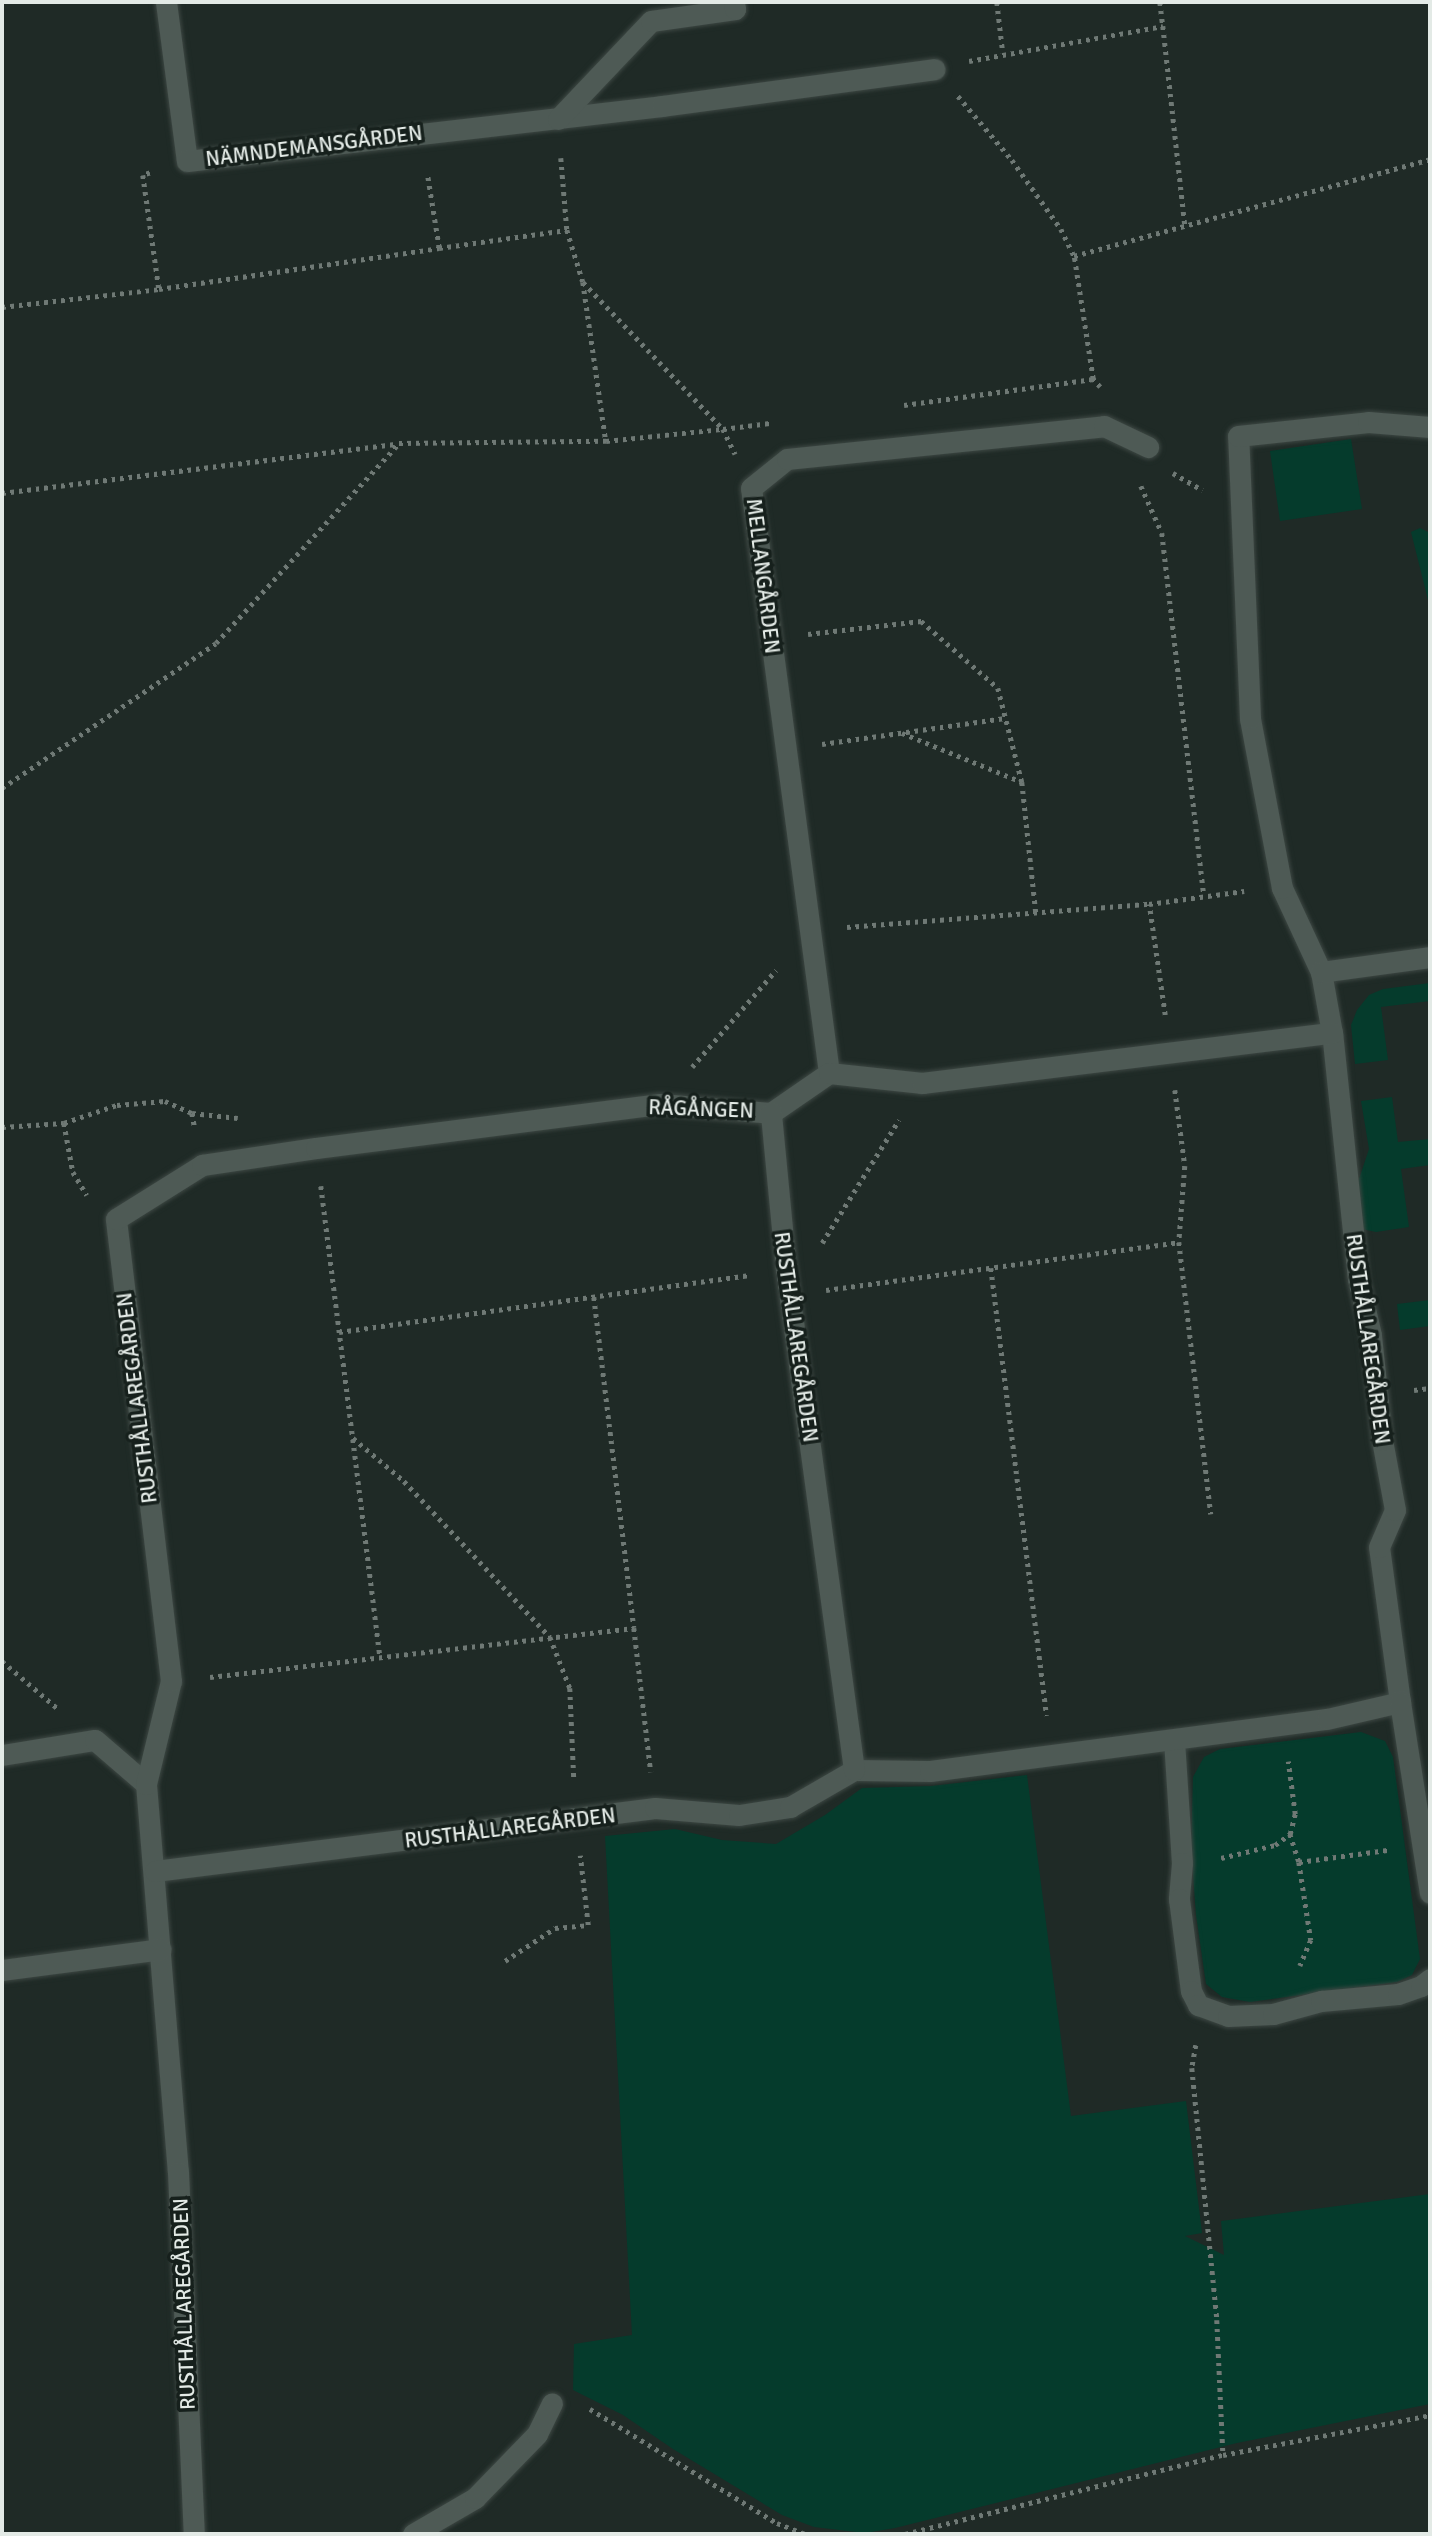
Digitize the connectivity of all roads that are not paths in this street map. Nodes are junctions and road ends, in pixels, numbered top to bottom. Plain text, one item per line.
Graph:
1 (166, 2) edge
2 (734, 2) edge
3 (650, 11) edge
4 (934, 69) road end
5 (558, 119) junction
6 (1430, 427) edge
7 (1148, 447) road end
8 (1430, 957) edge
9 (1321, 971) junction
10 (1332, 1033) junction
11 (829, 1073) junction
12 (771, 1113) junction
13 (116, 1219) joint
14 (1400, 1703) junction
15 (1174, 1740) junction
16 (2, 1755) edge
17 (854, 1770) junction
18 (146, 1784) junction
19 (155, 1871) junction
20 (1430, 1888) edge
21 (161, 1948) junction
22 (2, 1970) edge
23 (1430, 1979) edge
24 (552, 2403) road end
25 (194, 2534) edge
26 (413, 2534) edge

1 - 5 street, NÄMNDEMANSGÅRDEN
2 - 3 street
3 - 5 street
4 - 5 street, NÄMNDEMANSGÅRDEN
6 - 9 street
7 - 11 street, MELLANGÅRDEN
8 - 9 street
9 - 10 street, RUSTHÅLLAREGÅRDEN
10 - 11 street
10 - 14 street, RUSTHÅLLAREGÅRDEN
11 - 12 street, RÅGÅNGEN
12 - 13 street, RÅGÅNGEN
12 - 17 street, RUSTHÅLLAREGÅRDEN
13 - 18 street, RUSTHÅLLAREGÅRDEN
14 - 15 street
14 - 20 street, RUSTHÅLLAREGÅRDEN
15 - 17 street
15 - 23 street
16 - 18 street
17 - 19 street, RUSTHÅLLAREGÅRDEN
18 - 19 street, RUSTHÅLLAREGÅRDEN
19 - 21 street, RUSTHÅLLAREGÅRDEN
21 - 22 street
21 - 25 street, RUSTHÅLLAREGÅRDEN
24 - 26 street

